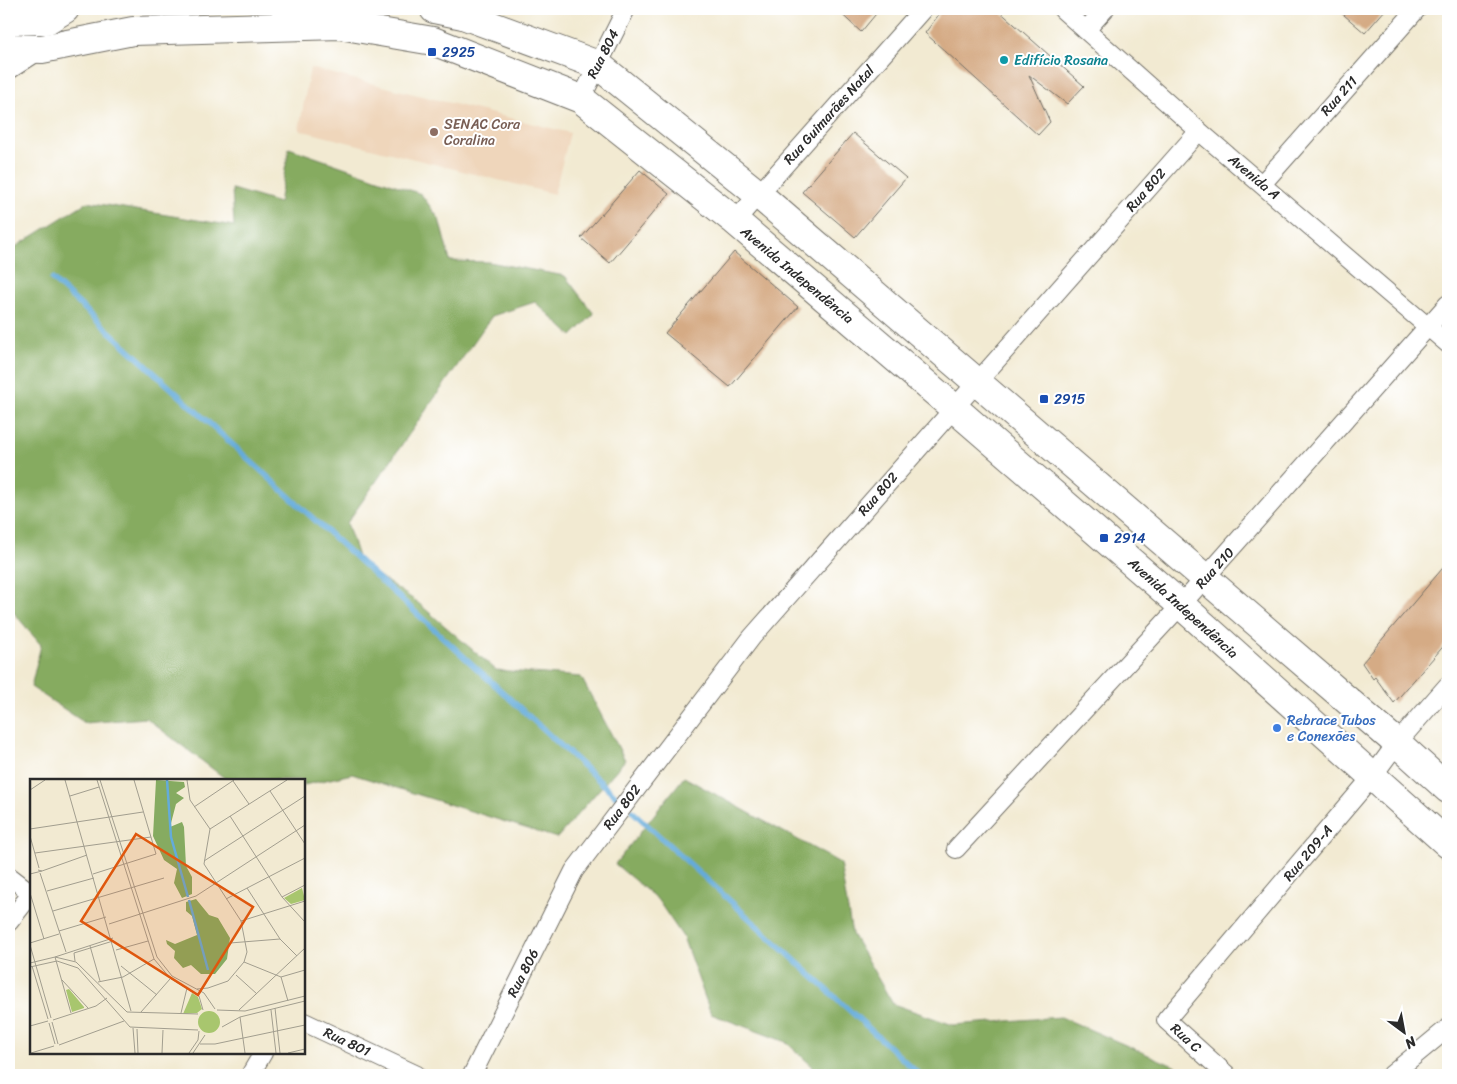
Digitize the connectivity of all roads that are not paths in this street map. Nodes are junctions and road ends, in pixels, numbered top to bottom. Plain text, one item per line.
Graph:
1 (65, 9) edge
2 (434, 9) edge
3 (626, 9) edge
4 (923, 9) edge
5 (1062, 9) edge
6 (1106, 9) edge
7 (1417, 9) edge
8 (340, 17) edge
9 (9, 20) edge
10 (1086, 30) junction
11 (9, 48) edge
12 (42, 49) junction
13 (598, 65) junction
14 (9, 70) edge
15 (581, 99) junction
16 (1199, 130) junction
17 (1262, 184) junction
18 (758, 194) junction
19 (735, 221) junction
20 (1448, 304) edge
21 (1429, 327) junction
22 (1448, 344) edge
23 (977, 382) junction
24 (954, 408) junction
25 (1205, 578) junction
26 (1182, 605) junction
27 (1448, 685) edge
28 (1396, 743) junction
29 (1372, 777) junction
30 (1448, 789) edge
31 (1448, 844) edge
32 (956, 849) dead end
33 (574, 870) joint
34 (9, 876) edge
35 (30, 892) edge
36 (30, 894) edge
37 (9, 922) edge
38 (1166, 1020) joint
39 (305, 1022) edge
40 (1448, 1028) edge
41 (262, 1054) edge
42 (250, 1075) edge
43 (417, 1075) edge
44 (472, 1075) edge
45 (1228, 1075) edge
46 (1391, 1075) edge

1 - 9 main road
2 - 13 main road
3 - 13 street, Rua 804
4 - 18 street, Rua Guimarães Natal
5 - 10 street, Avenida A
6 - 10 street
7 - 17 street, Rua 211
8 - 12 main road, Avenida Independência
8 - 15 main road, Avenida Independência
10 - 16 street, Avenida A
11 - 12 main road, Avenida Independência
12 - 14 street
13 - 15 street, Rua 804
13 - 18 main road
15 - 19 main road, Avenida Independência
16 - 17 street, Avenida A
16 - 23 street, Rua 802
17 - 21 street, Avenida A
18 - 19 street, Rua Guimarães Natal
18 - 23 main road
19 - 24 main road, Avenida Independência
20 - 21 street, Rua 210
21 - 22 street, Avenida A
21 - 25 street, Rua 210
23 - 24 street, Rua 802
23 - 25 main road
24 - 26 main road, Avenida Independência
24 - 33 street, Rua 802
25 - 26 street, Rua 210
25 - 28 main road
26 - 29 main road, Avenida Independência
26 - 32 street, Rua 210
27 - 28 street, Rua 209-A
28 - 29 street, Rua 209-A
28 - 30 main road
29 - 31 main road, Avenida Independência
29 - 38 street, Rua 209-A
33 - 44 street, Rua 806
34 - 35 street
36 - 37 street
38 - 45 street, Rua C
39 - 43 street, Rua 801
40 - 46 street
41 - 42 street

